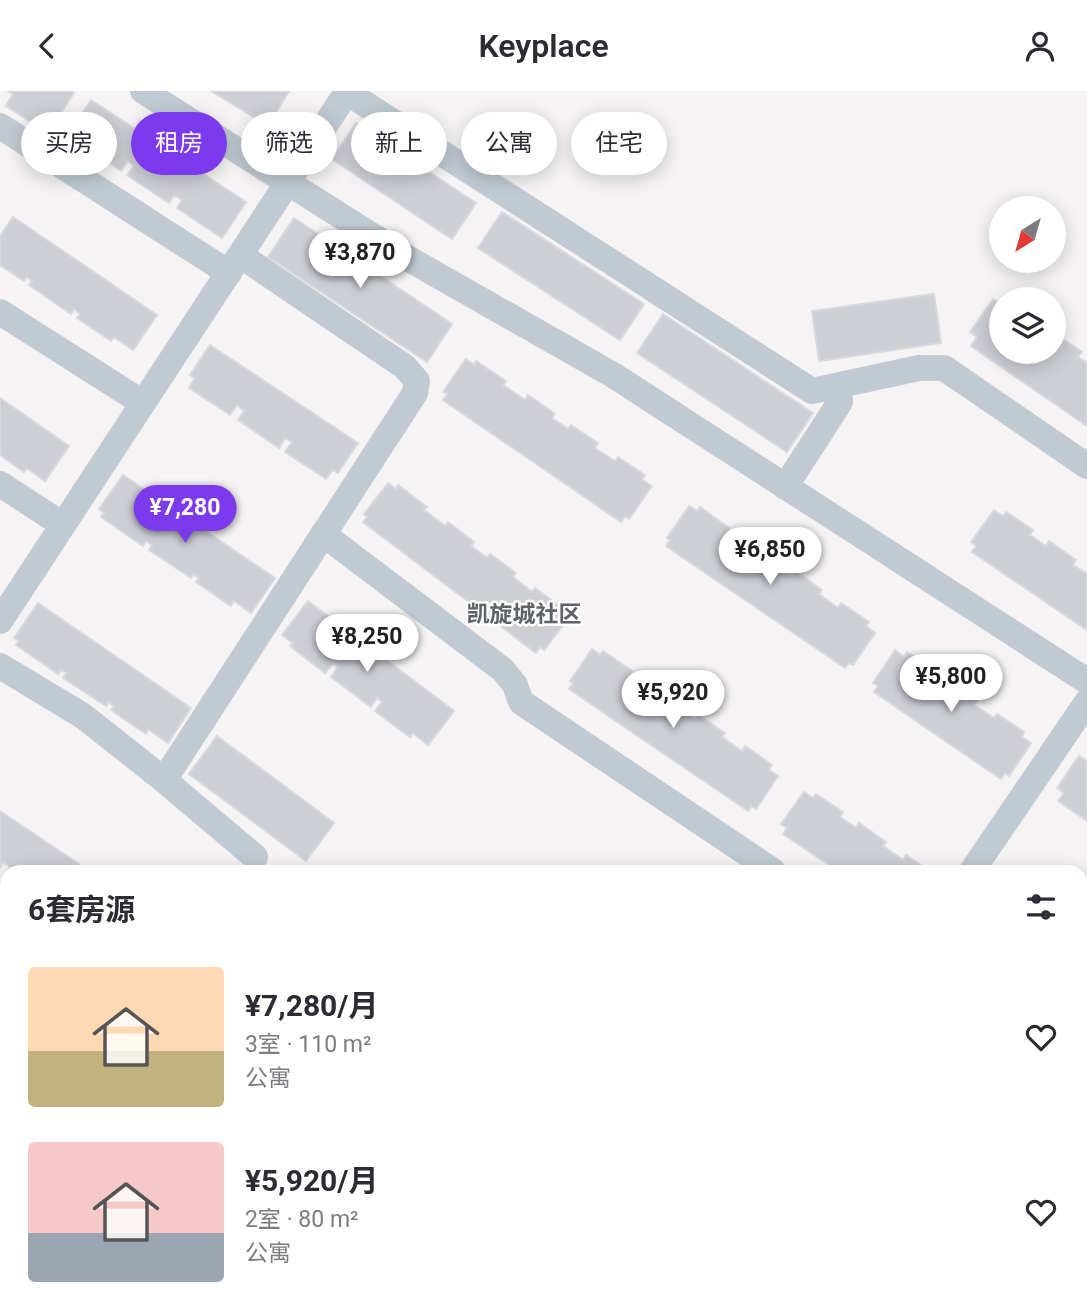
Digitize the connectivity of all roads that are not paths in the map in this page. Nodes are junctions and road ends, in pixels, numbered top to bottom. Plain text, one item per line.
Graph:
1 (143, 91) edge
2 (346, 92) edge
3 (0, 126) edge
4 (288, 183) junction
5 (234, 264) junction
6 (0, 311) edge
7 (839, 385) junction
8 (143, 403) junction
9 (1087, 466) edge
10 (0, 484) edge
11 (785, 487) junction
12 (63, 525) junction
13 (323, 534) junction
14 (0, 621) edge
15 (0, 666) edge
16 (1087, 681) edge
17 (1087, 702) edge
18 (164, 780) junction
19 (255, 857) dead end
20 (764, 865) edge
21 (976, 865) edge

1 - 4 lane
2 - 4 lane
2 - 7 lane
3 - 5 lane
4 - 5 lane
4 - 11 lane
5 - 8 lane
5 - 13 lane
6 - 8 lane
7 - 9 lane
7 - 11 lane
8 - 12 lane
10 - 12 lane
11 - 16 lane
12 - 14 lane
13 - 18 lane
13 - 20 lane
15 - 18 lane
17 - 21 lane
18 - 19 lane

